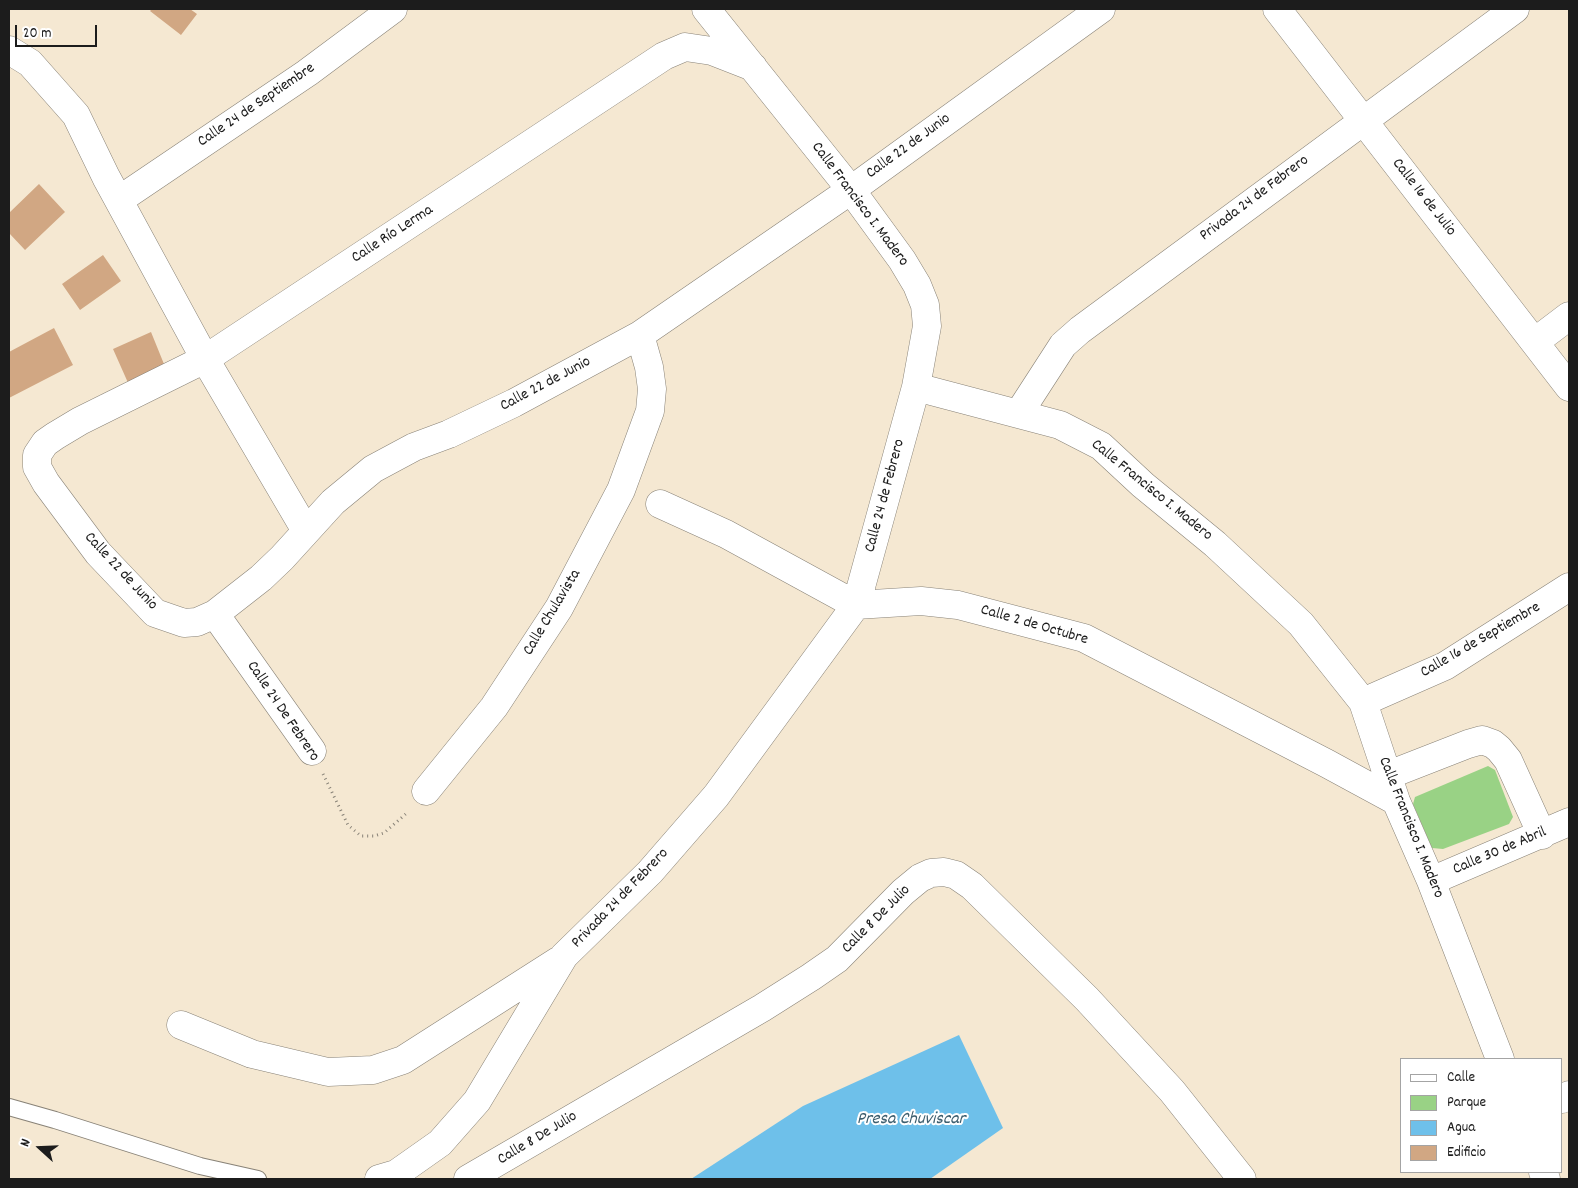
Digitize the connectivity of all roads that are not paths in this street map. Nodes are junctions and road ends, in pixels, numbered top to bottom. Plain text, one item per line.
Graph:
1 (393, 9) edge
2 (1101, 9) edge
3 (1277, 9) edge
4 (1515, 9) edge
5 (717, 13) edge
6 (9, 50) edge
7 (753, 68) junction
8 (1362, 120) junction
9 (851, 190) junction
10 (119, 200) junction
11 (1569, 316) edge
12 (640, 335) junction
13 (1536, 341) junction
14 (205, 359) junction
15 (1569, 386) edge
16 (916, 387) junction
17 (1019, 413) junction
18 (37, 455) joint
19 (660, 504) dead end
20 (306, 531) junction
21 (1569, 587) edge
22 (856, 605) junction
23 (215, 614) junction
24 (1363, 702) junction
25 (312, 751) road end
26 (1391, 789) junction
27 (426, 791) road end
28 (1569, 822) edge
29 (1542, 835) junction
30 (1432, 881) junction
31 (564, 956) junction
32 (181, 1025) dead end
33 (1500, 1058) edge
34 (9, 1107) edge
35 (258, 1179) edge
36 (379, 1179) edge
37 (468, 1179) edge
38 (1242, 1179) edge

1 - 10 street, Calle 24 de Septiembre
2 - 9 street, Calle 22 de Junio
3 - 8 street, Calle 16 de Julio
4 - 8 street, Privada 24 de Febrero
5 - 7 street, Calle Francisco I. Madero
6 - 10 street
7 - 9 street, Calle Francisco I. Madero
7 - 14 street, Calle Río Lerma
8 - 13 street, Calle 16 de Julio
8 - 17 street, Privada 24 de Febrero
9 - 12 street, Calle 22 de Junio
9 - 16 street, Calle Francisco I. Madero
10 - 14 street
11 - 13 street
12 - 20 street, Calle 22 de Junio
12 - 27 street, Calle Chulavista
13 - 15 street, Calle 16 de Julio
14 - 18 street, Calle Río Lerma
14 - 20 street
16 - 17 street, Calle Francisco I. Madero
16 - 22 street, Calle 24 de Febrero
17 - 24 street, Calle Francisco I. Madero
18 - 23 street, Calle 22 de Junio
19 - 22 street
20 - 23 street, Calle 22 de Junio
21 - 24 street, Calle 16 de Septiembre
22 - 26 street, Calle 2 de Octubre
22 - 31 street, Privada 24 de Febrero
23 - 25 street, Calle 24 De Febrero
24 - 26 street, Calle Francisco I. Madero
26 - 29 street
26 - 30 street, Calle Francisco I. Madero
28 - 29 street, Calle 30 de Abril
29 - 30 street, Calle 30 de Abril
30 - 33 street, Calle Francisco I. Madero
31 - 32 street
31 - 36 street, Privada 24 de Febrero
34 - 35 lane
37 - 38 street, Calle 8 De Julio

